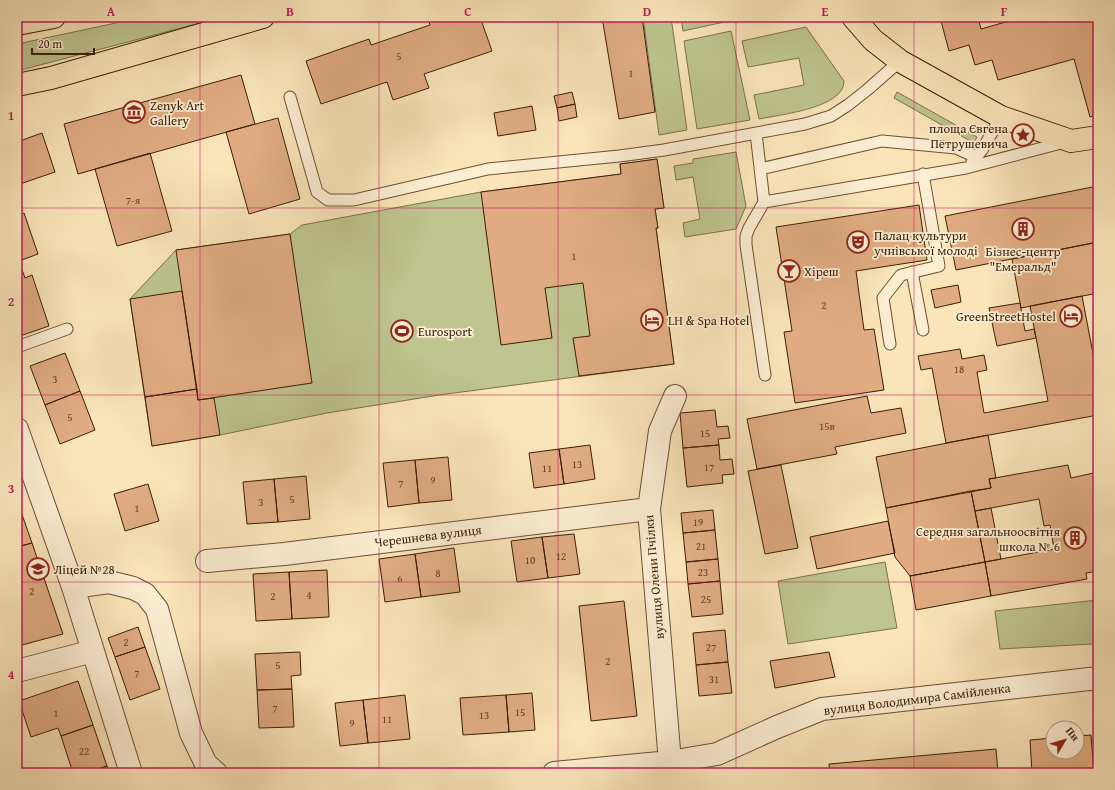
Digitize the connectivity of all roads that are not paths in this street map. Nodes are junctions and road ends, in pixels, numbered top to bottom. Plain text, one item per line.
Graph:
1 (54, 17) edge
2 (263, 17) edge
3 (853, 17) edge
4 (17, 24) edge
5 (900, 61) junction
6 (17, 85) edge
7 (290, 97) dead end
8 (1001, 117) junction
9 (756, 133) junction
10 (1098, 137) edge
11 (1071, 141) junction
12 (976, 157) junction
13 (966, 168) junction
14 (760, 169) junction
15 (923, 174) junction
16 (764, 202) junction
17 (912, 272) junction
18 (66, 329) dead end
19 (923, 330) dead end
20 (890, 344) dead end
21 (17, 347) edge
22 (766, 375) dead end
23 (675, 396) dead end
24 (17, 429) edge
25 (649, 509) junction
26 (208, 561) dead end
27 (73, 588) junction
28 (94, 651) junction
29 (17, 671) edge
30 (1098, 678) edge
31 (670, 762) junction
32 (131, 773) edge
33 (216, 773) edge
34 (554, 773) edge

1 - 4 main road
2 - 6 main road
3 - 5 main road
5 - 8 main road
5 - 9 lane
7 - 9 lane
8 - 11 main road
8 - 12 lane
9 - 14 lane
10 - 11 main road
11 - 13 lane
12 - 13 lane
12 - 14 lane
13 - 15 lane
14 - 16 lane
15 - 16 lane
15 - 17 lane
16 - 22 lane
17 - 19 lane
17 - 20 lane
18 - 21 lane
23 - 25 street, вулиця Олени Пчілки
24 - 27 street
25 - 26 street, Черешнева вулиця
25 - 31 street, вулиця Олени Пчілки
27 - 28 street
27 - 33 street
28 - 29 street
28 - 32 street
30 - 31 street, вулиця Володимира Самійленка
31 - 34 street, вулиця Володимира Самійленка

